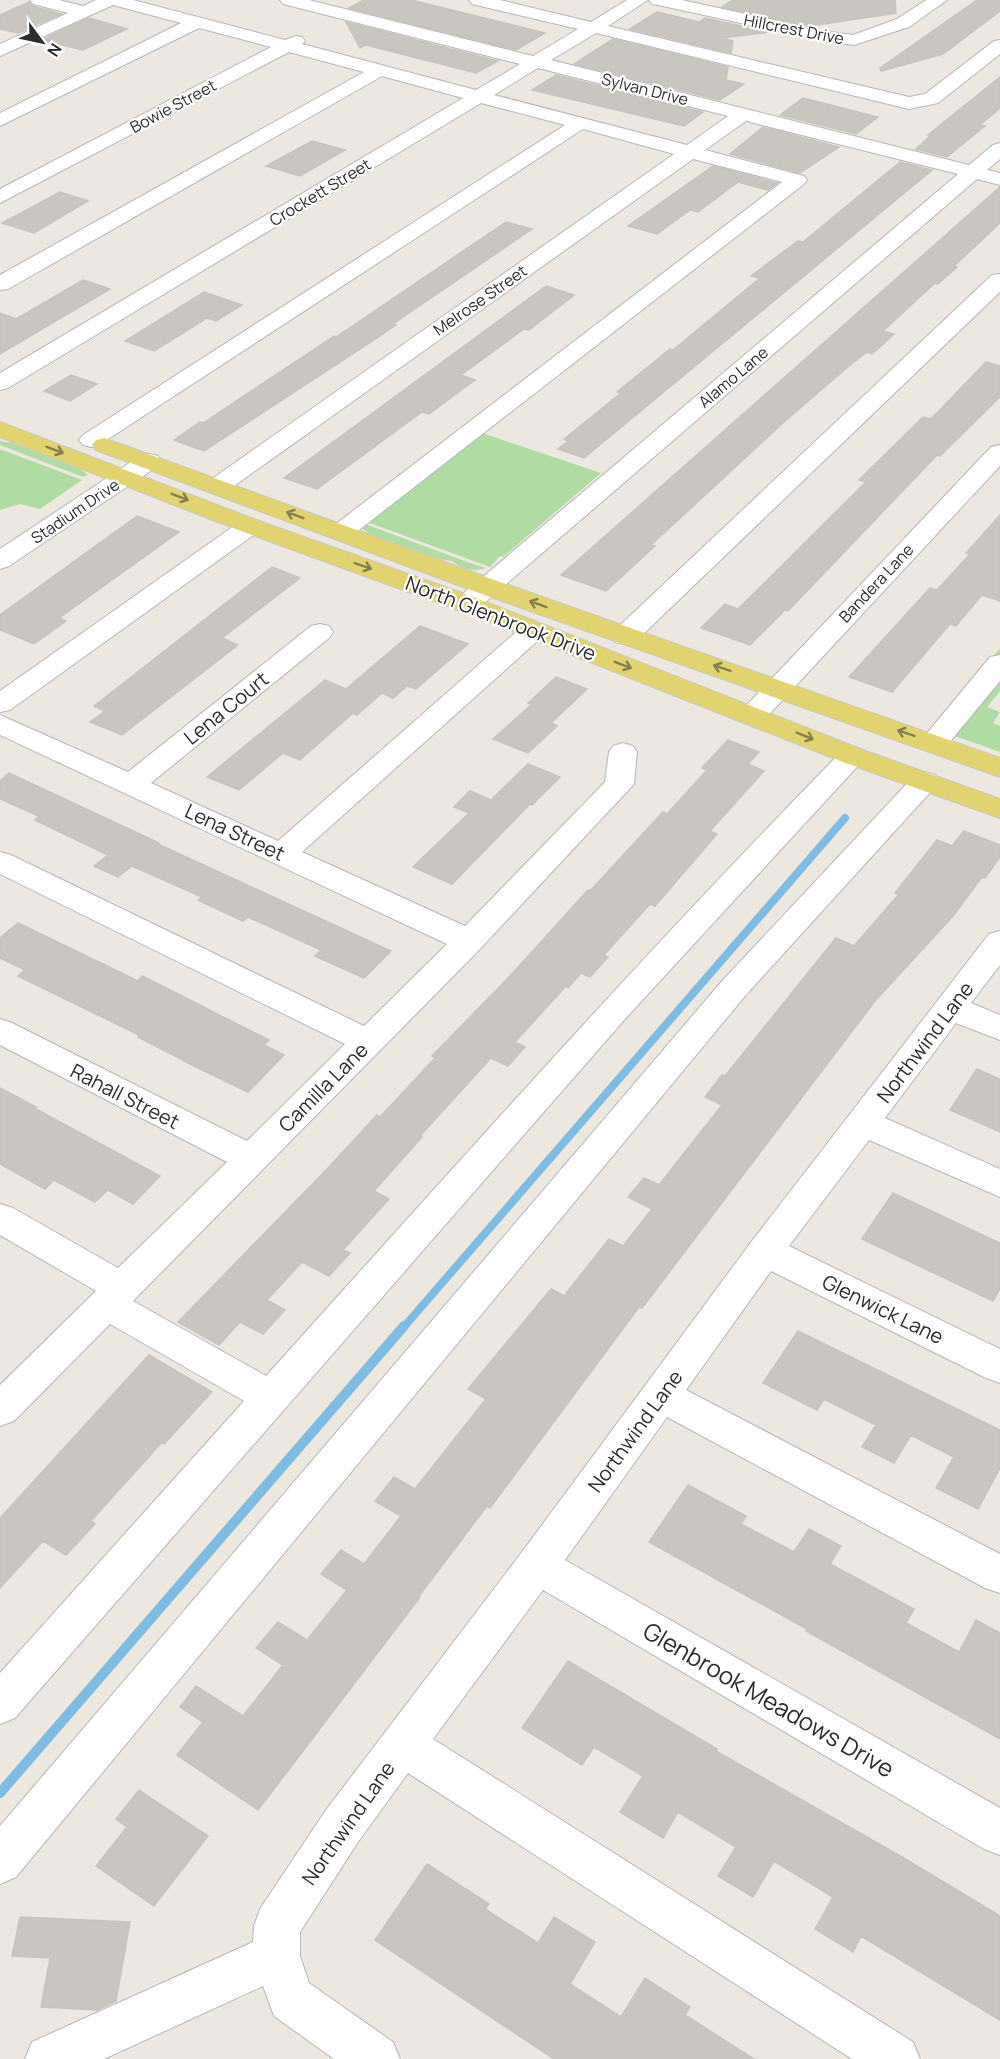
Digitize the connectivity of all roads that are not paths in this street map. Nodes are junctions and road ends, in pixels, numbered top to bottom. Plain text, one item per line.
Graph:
1 (39, 0) edge
2 (112, 0) edge
3 (289, 0) edge
4 (478, 0) edge
5 (639, 0) edge
6 (658, 0) edge
7 (938, 0) edge
8 (85, 12) junction
9 (347, 14) junction
10 (197, 22) junction
11 (593, 28) junction
12 (1000, 45) edge
13 (287, 46) junction
14 (0, 51) edge
15 (537, 61) junction
16 (380, 70) junction
17 (479, 96) junction
18 (742, 114) junction
19 (0, 120) edge
20 (580, 123) junction
21 (1000, 149) edge
22 (689, 152) junction
23 (973, 172) junction
24 (1000, 179) edge
25 (0, 197) edge
26 (1000, 280) edge
27 (0, 284) edge
28 (0, 383) edge
29 (0, 407) edge
30 (0, 429) edge
31 (91, 440) junction
32 (1000, 452) edge
33 (149, 461) junction
34 (126, 476) junction
35 (218, 486) junction
36 (250, 526) junction
37 (341, 532) junction
38 (0, 561) edge
39 (488, 587) junction
40 (467, 604) junction
41 (533, 631) junction
42 (320, 632) dead end
43 (625, 636) junction
44 (1000, 663) edge
45 (777, 688) junction
46 (0, 704) edge
47 (753, 715) junction
48 (0, 724) edge
49 (934, 743) junction
50 (623, 752) dead end
51 (853, 756) junction
52 (1000, 768) edge
53 (925, 781) junction
54 (131, 784) junction
55 (1000, 809) edge
56 (281, 854) junction
57 (0, 862) edge
58 (469, 941) junction
59 (1000, 942) edge
60 (952, 1008) junction
61 (1000, 1028) edge
62 (0, 1031) edge
63 (369, 1042) junction
64 (864, 1123) junction
65 (252, 1159) junction
66 (1000, 1184) edge
67 (0, 1218) edge
68 (765, 1251) junction
69 (115, 1296) junction
70 (1000, 1367) edge
71 (661, 1395) junction
72 (271, 1398) junction
73 (0, 1410) edge
74 (537, 1565) junction
75 (1000, 1575) edge
76 (0, 1704) edge
77 (403, 1745) junction
78 (1000, 1833) edge
79 (0, 1861) edge
80 (277, 1941) junction
81 (49, 2059) edge
82 (376, 2059) edge
83 (896, 2059) edge

1 - 8 street
2 - 8 street
2 - 10 street
3 - 9 street, Sylvan Drive
4 - 11 street
5 - 11 street, Crockett Street
6 - 7 street, Hillcrest Drive
8 - 14 street
9 - 13 street, Bowie Street
9 - 15 street, Sylvan Drive
10 - 13 street
10 - 19 street
11 - 12 street
11 - 15 street, Crockett Street
13 - 16 street
13 - 25 street, Bowie Street
15 - 17 street, Crockett Street
15 - 18 street, Sylvan Drive
16 - 17 street
16 - 27 street
17 - 20 street
17 - 28 street, Crockett Street
18 - 22 street, Melrose Street
18 - 23 street, Sylvan Drive
20 - 22 street
20 - 31 street
21 - 23 street, Alamo Lane
22 - 35 street, Melrose Street
22 - 37 street
23 - 24 street, Sylvan Drive
23 - 39 street, Alamo Lane
26 - 43 street
29 - 31 main road, North Glenbrook Drive
30 -> 34 main road, North Glenbrook Drive
31 - 33 main road, North Glenbrook Drive
32 - 45 street, Bandera Lane
33 - 34 street, Stadium Drive
33 - 35 main road, North Glenbrook Drive
34 -> 36 main road, North Glenbrook Drive
34 - 38 street, Stadium Drive
37 -> 35 main road, North Glenbrook Drive
36 -> 40 main road, North Glenbrook Drive
36 - 46 street
37 - 39 main road, North Glenbrook Drive
39 - 40 street, Alamo Lane
43 -> 39 main road, North Glenbrook Drive
40 - 41 main road, North Glenbrook Drive
41 -> 47 main road, North Glenbrook Drive
41 - 56 street
42 - 54 street, Lena Court
45 -> 43 main road, North Glenbrook Drive
44 - 49 street
45 - 47 street, Bandera Lane
49 -> 45 main road, North Glenbrook Drive
47 -> 51 main road, North Glenbrook Drive
48 - 54 street, Lena Street
49 - 52 main road, North Glenbrook Drive
50 - 58 street, Camilla Lane
51 - 53 main road, North Glenbrook Drive
51 - 72 street
53 - 55 main road, North Glenbrook Drive
53 - 79 street
54 - 56 street, Lena Street
56 - 58 street, Lena Street
57 - 63 street
58 - 63 street, Camilla Lane
59 - 60 street, Northwind Lane
60 - 61 street
60 - 64 street, Northwind Lane
62 - 65 street, Rahall Street
63 - 65 street, Camilla Lane
64 - 66 street
64 - 68 street, Northwind Lane
65 - 69 street, Camilla Lane
67 - 69 street
68 - 70 street, Glenwick Lane
68 - 71 street, Northwind Lane
69 - 72 street
69 - 73 street, Camilla Lane
71 - 74 street, Northwind Lane
71 - 75 street
72 - 76 street
74 - 77 street, Northwind Lane
74 - 78 street, Glenbrook Meadows Drive
77 - 80 street, Northwind Lane
77 - 83 street
80 - 81 street
80 - 82 street

